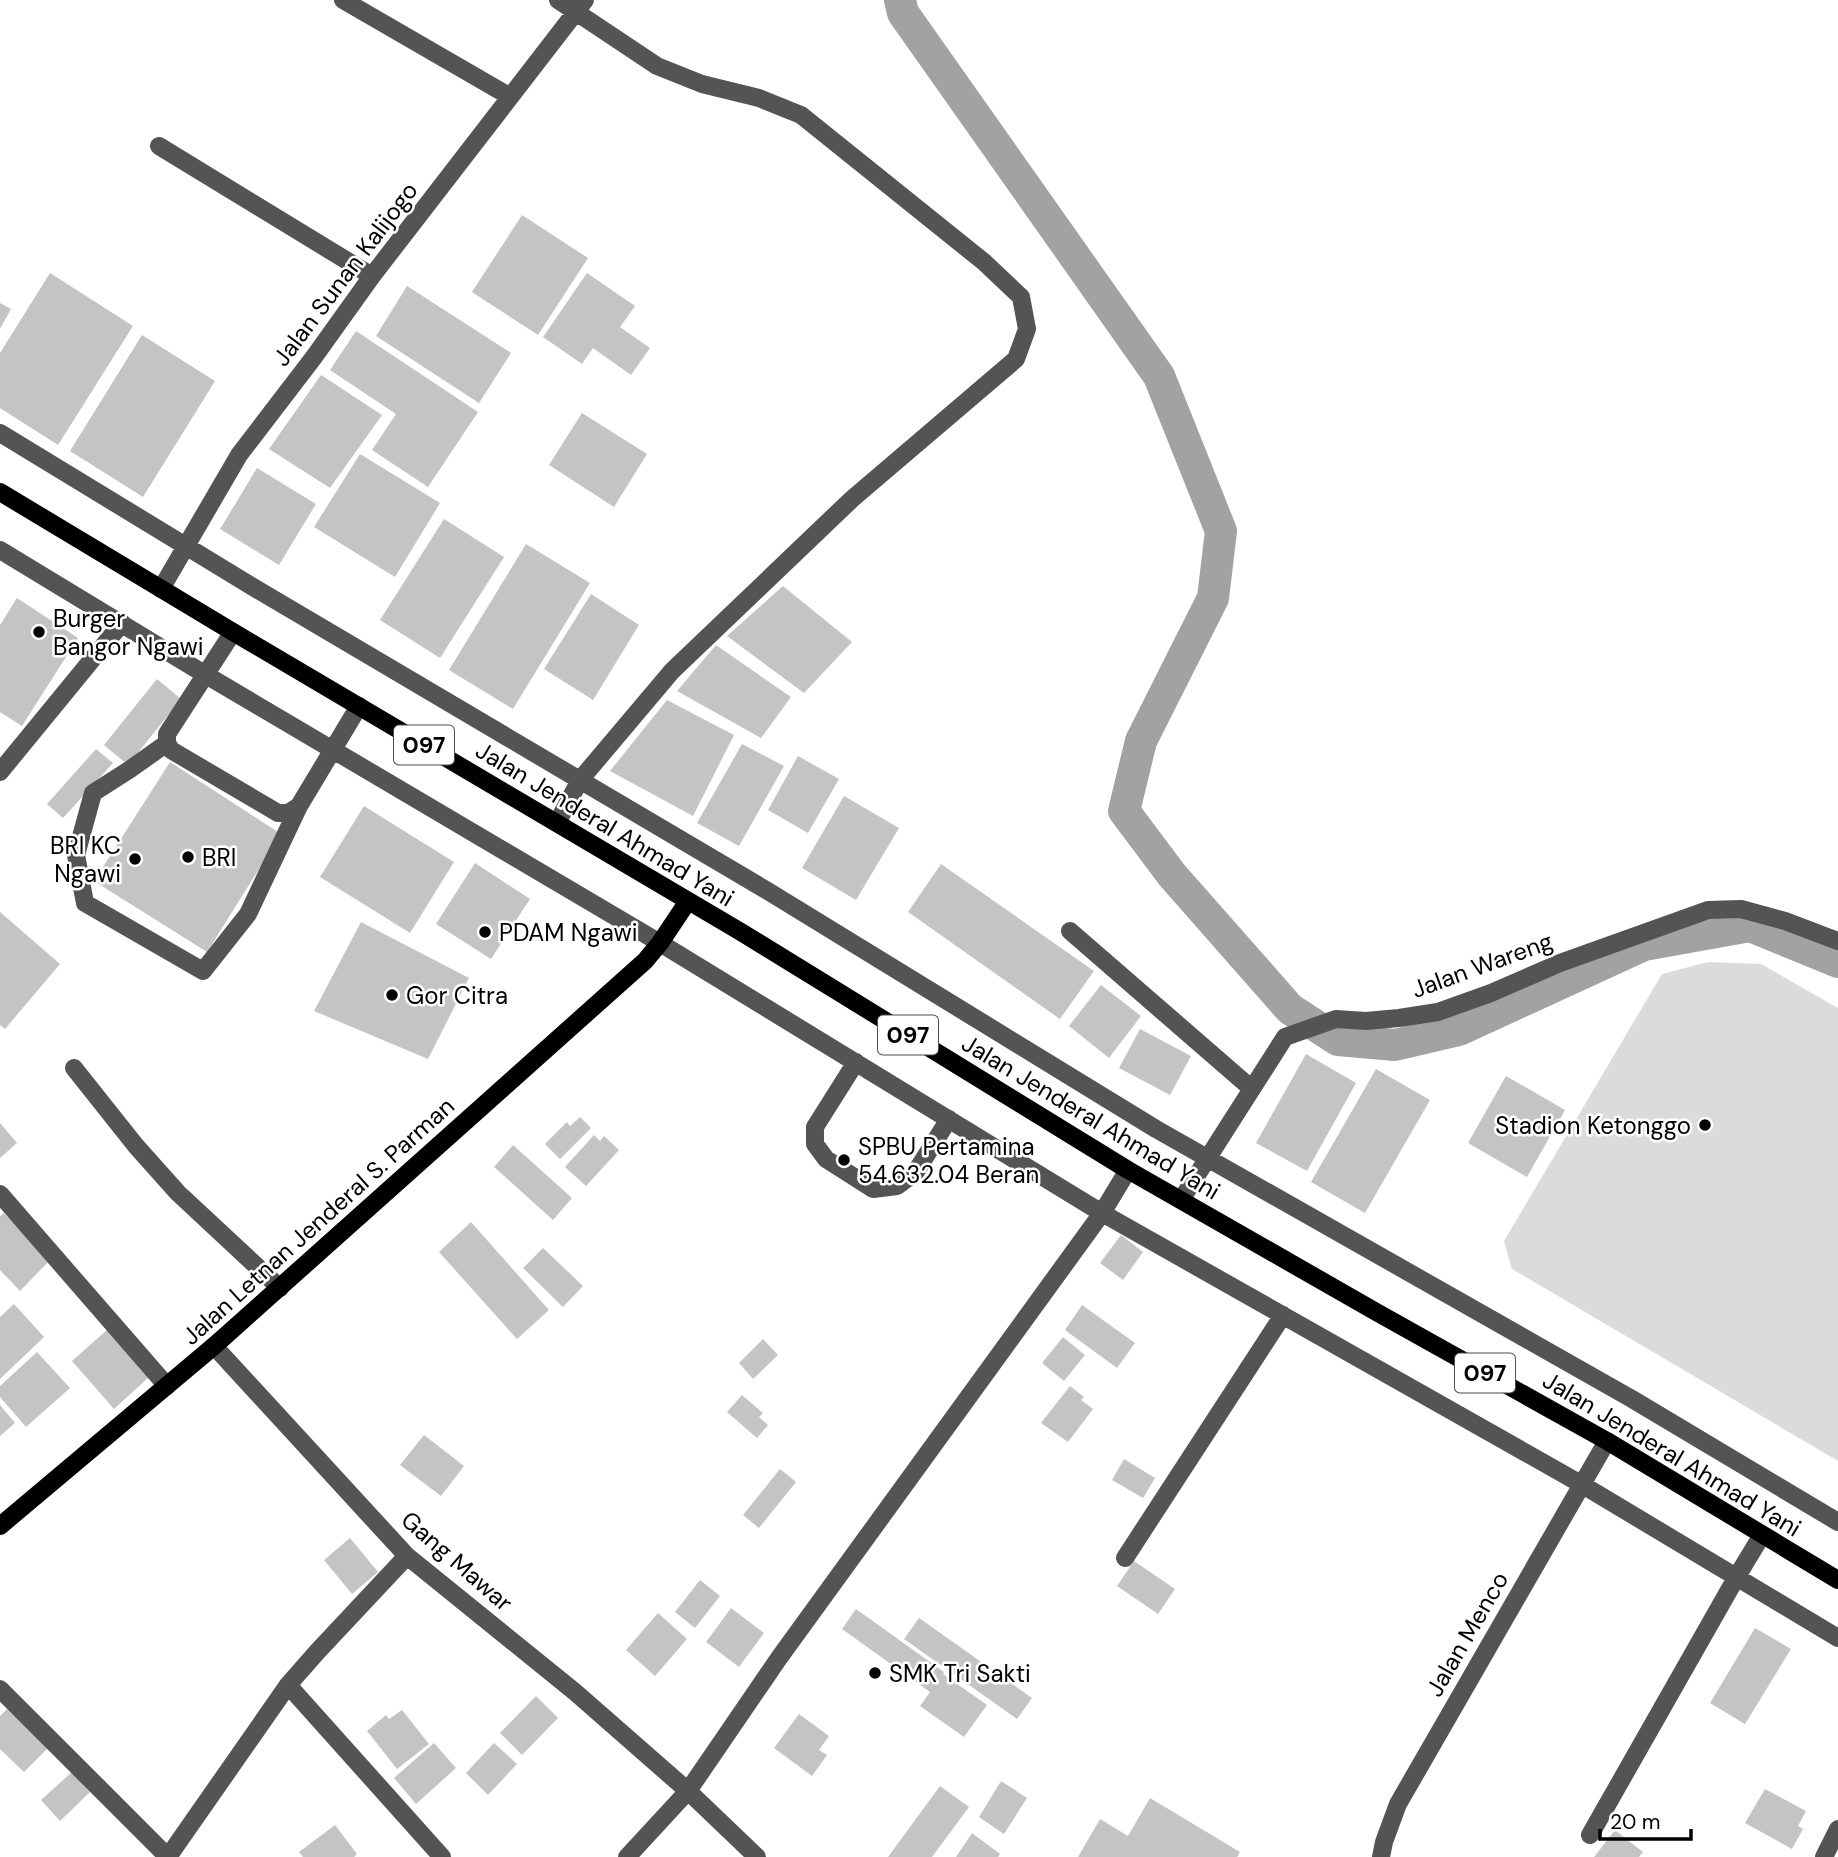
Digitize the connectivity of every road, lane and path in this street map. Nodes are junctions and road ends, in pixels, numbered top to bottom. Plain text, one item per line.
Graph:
1 (343, 0) edge
2 (558, 0) edge
3 (580, 6) edge
4 (509, 96) junction
5 (159, 146) dead end
6 (372, 276) junction
7 (0, 433) edge
8 (0, 492) edge
9 (186, 545) junction
10 (0, 550) edge
11 (161, 589) junction
12 (122, 623) junction
13 (233, 632) junction
14 (206, 675) junction
15 (359, 706) junction
16 (167, 743) junction
17 (334, 750) junction
18 (0, 772) edge
19 (580, 780) junction
20 (299, 806) junction
21 (557, 823) junction
22 (688, 901) junction
23 (1070, 931) dead end
24 (1838, 941) edge
25 (660, 943) junction
26 (856, 1062) junction
27 (74, 1068) dead end
28 (1252, 1088) junction
29 (949, 1119) junction
30 (1207, 1158) junction
31 (1128, 1170) junction
32 (0, 1194) edge
33 (1181, 1200) junction
34 (1102, 1213) junction
35 (280, 1288) junction
36 (1283, 1315) junction
37 (214, 1346) junction
38 (167, 1387) junction
39 (1607, 1441) junction
40 (1581, 1484) junction
41 (1838, 1522) edge
42 (0, 1526) edge
43 (1762, 1535) junction
44 (407, 1556) junction
45 (1125, 1558) dead end
46 (1736, 1578) junction
47 (1838, 1580) edge
48 (1838, 1638) edge
49 (288, 1685) junction
50 (0, 1689) edge
51 (688, 1791) junction
52 (1838, 1829) edge
53 (1590, 1835) dead end
54 (168, 1857) edge
55 (442, 1857) edge
56 (627, 1857) edge
57 (757, 1857) edge
58 (1381, 1857) edge
59 (1824, 1857) edge

1 - 4 street
2 - 3 street
3 - 4 street, Jalan Sunan Kalijogo
3 - 19 street
4 - 6 street, Jalan Sunan Kalijogo
5 - 6 street
6 - 9 street, Jalan Sunan Kalijogo
7 - 9 street
8 - 11 main road, Jalan Jenderal Ahmad Yani / 097
9 - 11 street, Jalan Sunan Kalijogo
9 - 19 street
10 - 12 street
11 - 13 main road, Jalan Jenderal Ahmad Yani / 097
12 - 14 street
12 - 18 street
13 - 14 street
13 - 15 main road, Jalan Jenderal Ahmad Yani / 097
14 - 16 street
14 - 17 street
15 - 17 street
15 - 21 main road, Jalan Jenderal Ahmad Yani / 097
16 - 20 street
16 - 20 street
17 - 20 street
17 - 25 street
19 - 21 street
19 - 30 street
21 - 22 main road, Jalan Jenderal Ahmad Yani / 097
22 - 25 main road, Jalan Letnan Jenderal S. Parman
22 - 31 main road, Jalan Jenderal Ahmad Yani / 097
23 - 28 street
24 - 28 street, Jalan Wareng
25 - 26 street
25 - 35 main road, Jalan Letnan Jenderal S. Parman
26 - 29 street
26 - 29 street
27 - 35 street
28 - 30 street, Jalan Wareng
29 - 34 street
30 - 33 street, Jalan Wareng
30 - 41 street
31 - 33 main road, Jalan Jenderal Ahmad Yani / 097
31 - 34 street
32 - 38 street
33 - 39 main road, Jalan Jenderal Ahmad Yani / 097
34 - 36 street
34 - 51 street
35 - 37 main road, Jalan Letnan Jenderal S. Parman
36 - 40 street
36 - 45 street
37 - 38 main road, Jalan Letnan Jenderal S. Parman
37 - 44 street, Gang Mawar
38 - 42 main road, Jalan Letnan Jenderal S. Parman
39 - 40 street, Jalan Menco
39 - 43 main road, Jalan Jenderal Ahmad Yani / 097
40 - 46 street
40 - 58 street, Jalan Menco
43 - 46 street
43 - 47 main road, Jalan Jenderal Ahmad Yani / 097
44 - 49 street
44 - 51 street, Gang Mawar
46 - 48 street
46 - 53 street
49 - 54 street
49 - 55 street
50 - 54 street
51 - 56 street
51 - 57 street, Gang Mawar
52 - 59 street

